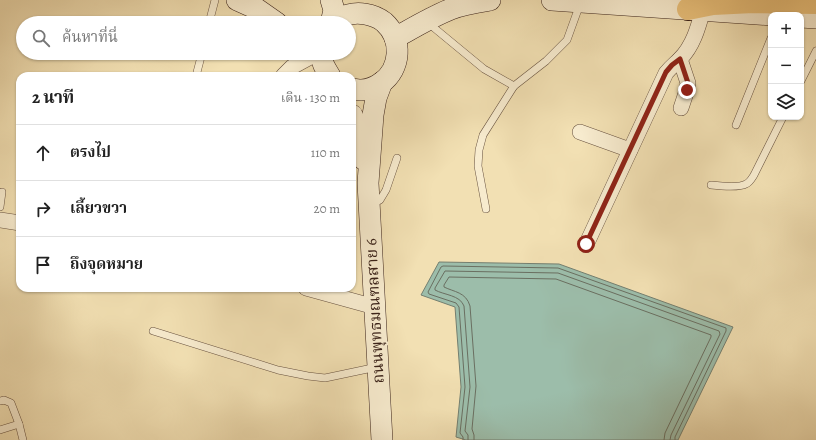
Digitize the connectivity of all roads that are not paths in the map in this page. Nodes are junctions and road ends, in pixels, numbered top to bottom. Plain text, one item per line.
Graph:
1 (215, 0) edge
2 (238, 0) edge
3 (330, 0) edge
4 (490, 0) edge
5 (552, 0) edge
6 (581, 2) junction
7 (816, 3) edge
8 (695, 10) junction
9 (768, 15) edge
10 (211, 16) edge
11 (267, 16) edge
12 (332, 16) edge
13 (345, 16) edge
14 (804, 17) edge
15 (816, 18) edge
16 (425, 21) junction
17 (395, 38) junction
18 (768, 45) edge
19 (816, 51) edge
20 (680, 59) junction
21 (200, 60) edge
22 (316, 60) edge
23 (197, 72) edge
24 (287, 72) edge
25 (804, 75) edge
26 (382, 82) junction
27 (514, 86) junction
28 (356, 89) edge
29 (681, 108) dead end
30 (781, 120) edge
31 (356, 125) edge
32 (736, 125) dead end
33 (580, 132) dead end
34 (630, 150) junction
35 (357, 151) edge
36 (397, 158) dead end
37 (368, 183) junction
38 (711, 185) dead end
39 (2, 192) dead end
40 (369, 204) junction
41 (0, 207) edge
42 (486, 209) dead end
43 (0, 220) edge
44 (16, 222) edge
45 (586, 244) dead end
46 (321, 292) edge
47 (375, 307) junction
48 (153, 331) dead end
49 (378, 366) junction
50 (0, 401) edge
51 (19, 424) junction
52 (0, 430) edge
53 (23, 440) edge
54 (382, 440) edge

1 - 10 lane
2 - 11 main road
3 - 12 main road
4 - 16 main road
5 - 6 main road
6 - 8 main road
6 - 27 lane
7 - 8 highway
8 - 9 main road
8 - 20 street
13 - 17 main road
14 - 15 main road
16 - 17 main road
16 - 27 lane
17 - 26 main road
18 - 32 lane
19 - 25 lane
20 - 29 street
20 - 34 street
21 - 23 lane
22 - 24 street
26 - 28 main road
26 - 37 main road
27 - 42 lane
30 - 38 lane
31 - 35 main road
33 - 34 street
34 - 45 street
35 - 37 main road
36 - 40 lane
37 - 40 main road, ถนนพุทธมณฑลสาย 6
39 - 41 lane
40 - 47 main road, ถนนพุทธมณฑลสาย 6
43 - 44 street
46 - 47 street
47 - 49 main road, ถนนพุทธมณฑลสาย 6
48 - 49 lane
49 - 54 main road, ถนนพุทธมณฑลสาย 6
50 - 51 lane
51 - 52 lane
51 - 53 lane

